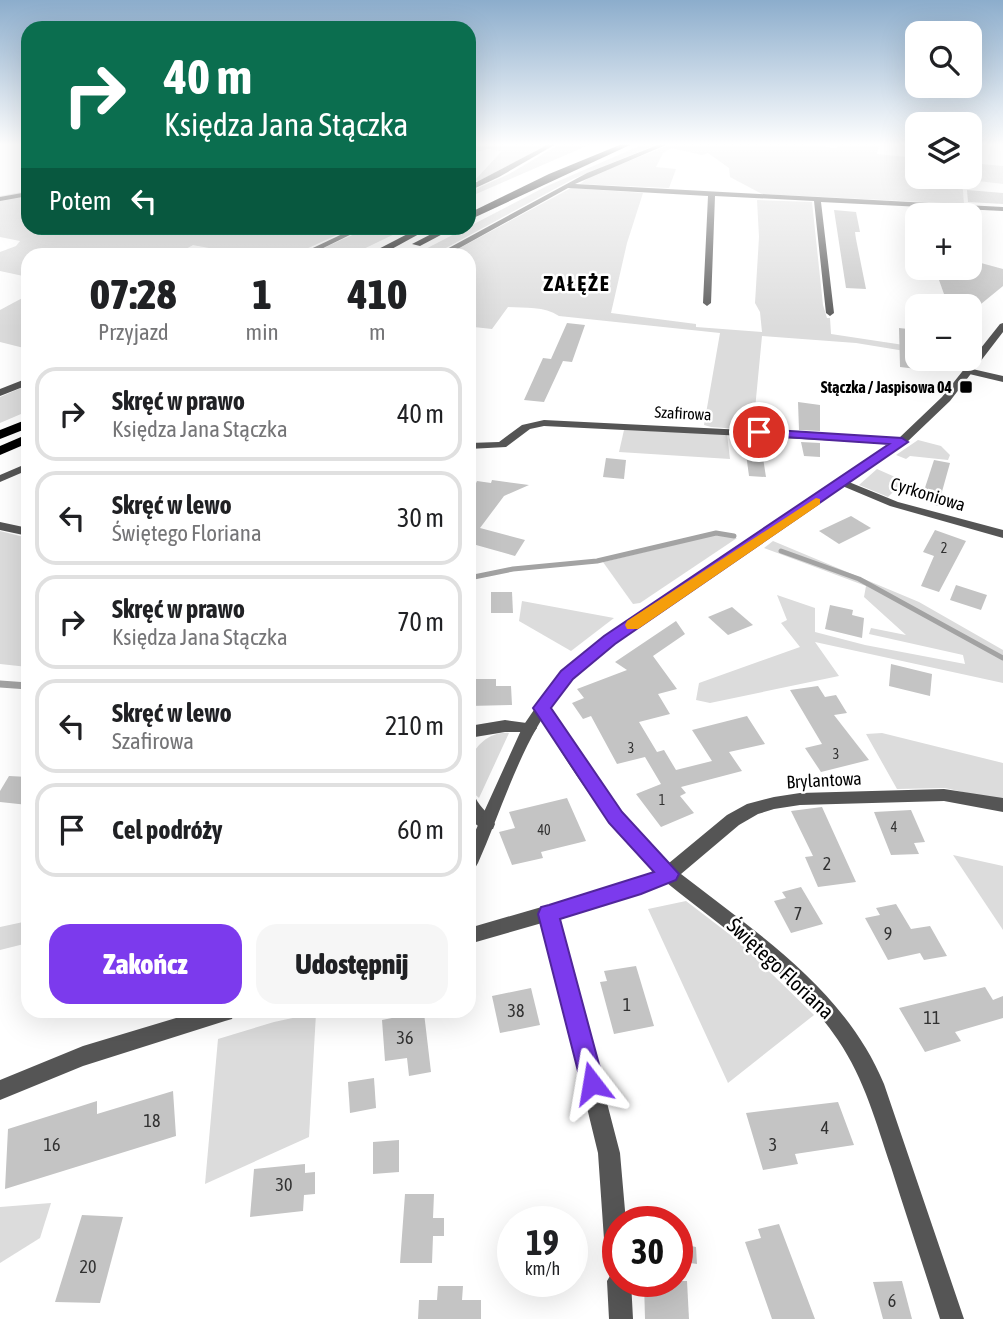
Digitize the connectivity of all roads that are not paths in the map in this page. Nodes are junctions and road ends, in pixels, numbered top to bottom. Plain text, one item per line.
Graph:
1 (492, 206) edge
2 (530, 206) edge
3 (711, 206) edge
4 (818, 206) edge
5 (939, 206) edge
6 (1003, 209) edge
7 (476, 214) edge
8 (345, 235) edge
9 (411, 235) edge
10 (436, 235) edge
11 (317, 248) edge
12 (386, 248) edge
13 (410, 248) edge
14 (453, 248) edge
15 (707, 303) dead end
16 (830, 313) dead end
17 (1003, 326) edge
18 (982, 353) edge
19 (968, 371) joint
20 (1003, 379) edge
21 (21, 384) edge
22 (0, 393) edge
23 (21, 426) edge
24 (0, 435) edge
25 (21, 441) edge
26 (902, 442) junction
27 (476, 446) edge
28 (0, 451) edge
29 (21, 469) edge
30 (0, 479) edge
31 (844, 483) junction
32 (0, 526) edge
33 (21, 530) edge
34 (1003, 534) edge
35 (542, 708) junction
36 (529, 727) junction
37 (476, 731) edge
38 (1003, 805) edge
39 (476, 815) edge
40 (487, 824) junction
41 (476, 848) edge
42 (669, 874) junction
43 (549, 914) junction
44 (476, 934) edge
45 (206, 1018) edge
46 (0, 1090) edge
47 (613, 1206) edge
48 (620, 1297) edge
49 (621, 1319) edge
50 (952, 1319) edge

1 - 7 main road
2 - 14 street
3 - 15 street
4 - 16 street
5 - 6 street
8 - 11 street
9 - 12 main road
10 - 13 main road
17 - 18 street
19 - 20 street
19 - 26 street
21 - 22 street
23 - 24 main road
25 - 28 main road
26 - 27 street, Szafirowa
26 - 31 street
29 - 30 street
31 - 34 street, Cyrkoniowa
31 - 35 street
32 - 33 street
35 - 36 street
35 - 42 street, Świętego Floriana
36 - 37 street
36 - 40 street
38 - 42 street, Brylantowa
39 - 40 street
40 - 41 street
42 - 43 street, Brylantowa
42 - 50 street, Świętego Floriana
43 - 44 street, Brylantowa
43 - 47 street
45 - 46 street
48 - 49 street

